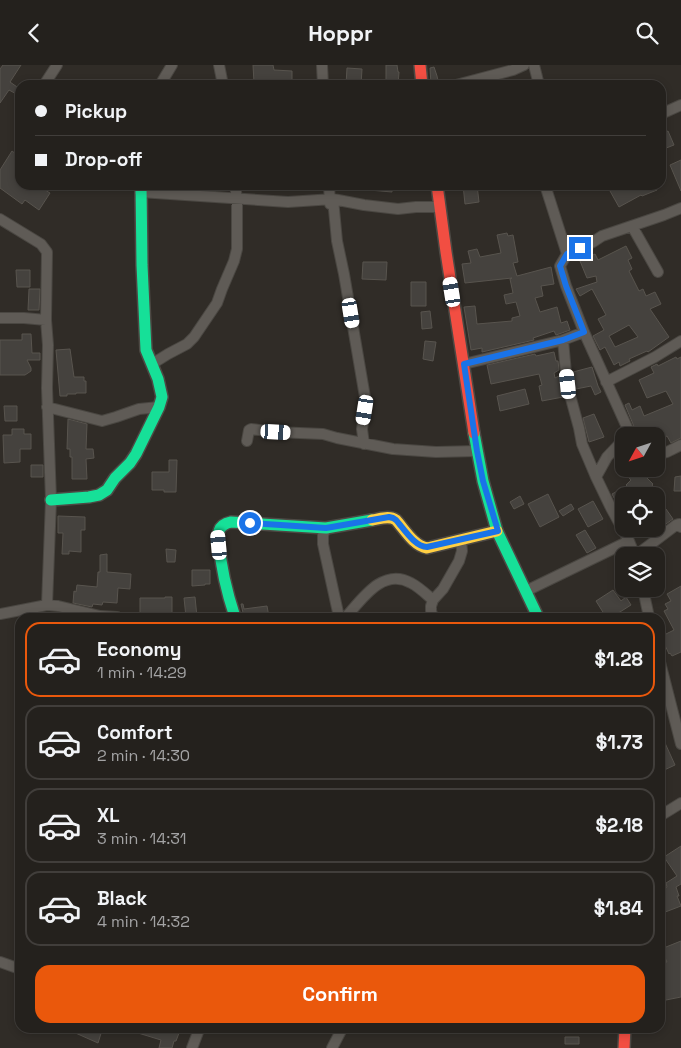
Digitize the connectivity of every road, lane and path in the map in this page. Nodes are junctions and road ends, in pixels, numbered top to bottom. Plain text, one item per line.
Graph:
1 (57, 65) edge
2 (172, 65) edge
3 (219, 65) edge
4 (322, 65) edge
5 (420, 65) edge
6 (524, 65) edge
7 (534, 65) edge
8 (47, 80) edge
9 (163, 80) edge
10 (222, 80) edge
11 (323, 80) edge
12 (422, 80) edge
13 (475, 80) edge
14 (538, 80) edge
15 (681, 105) edge
16 (666, 112) edge
17 (140, 190) edge
18 (150, 190) edge
19 (236, 190) edge
20 (329, 190) edge
21 (438, 190) edge
22 (547, 190) edge
23 (237, 199) junction
24 (331, 199) junction
25 (440, 207) junction
26 (681, 208) edge
27 (332, 210) dead end
28 (0, 219) edge
29 (632, 226) junction
30 (567, 254) junction
31 (658, 272) dead end
32 (0, 318) edge
33 (46, 320) junction
34 (584, 332) junction
35 (563, 340) junction
36 (681, 341) edge
37 (152, 364) junction
38 (464, 364) junction
39 (606, 381) junction
40 (47, 407) junction
41 (159, 407) junction
42 (624, 427) edge
43 (247, 441) dead end
44 (364, 444) junction
45 (681, 445) edge
46 (615, 449) edge
47 (477, 451) junction
48 (667, 452) joint
49 (681, 456) edge
50 (596, 477) junction
51 (51, 500) junction
52 (681, 527) edge
53 (326, 528) junction
54 (498, 531) junction
55 (461, 540) junction
56 (630, 541) junction
57 (526, 591) junction
58 (644, 597) edge
59 (433, 600) junction
60 (47, 605) junction
61 (86, 613) edge
62 (234, 613) edge
63 (338, 613) edge
64 (349, 613) edge
65 (431, 613) edge
66 (536, 613) edge
67 (648, 613) edge
68 (0, 614) edge
69 (665, 682) edge
70 (681, 744) edge
71 (681, 803) edge
72 (665, 813) edge
73 (0, 962) edge
74 (15, 967) edge
75 (196, 1033) edge
76 (340, 1033) edge
77 (625, 1033) edge
78 (335, 1046) edge
79 (192, 1048) edge
80 (624, 1048) edge

1 - 8 street
2 - 9 street
3 - 10 street
4 - 11 street
5 - 12 street
6 - 13 street
7 - 14 street
15 - 16 street
17 - 37 street
18 - 23 street
19 - 23 street
20 - 24 street
21 - 25 street
22 - 30 street
23 - 24 street
23 - 37 street
24 - 25 street
24 - 27 street
24 - 44 street
25 - 38 street
26 - 29 street
28 - 33 street
29 - 30 street
29 - 31 street
30 - 34 street
32 - 33 street
33 - 40 street
34 - 35 street
34 - 39 street
35 - 38 street
35 - 50 street
36 - 39 street
37 - 41 street
38 - 47 street
39 - 42 street
40 - 41 street
40 - 51 street
41 - 51 street
43 - 44 street
44 - 47 street
45 - 48 street
46 - 50 street
47 - 54 street
48 - 49 street
50 - 56 street
51 - 60 street
52 - 56 street
53 - 55 street
53 - 62 street
53 - 63 street
54 - 55 street
54 - 57 street
55 - 59 street
56 - 57 street
57 - 66 street
58 - 67 street
59 - 64 street
59 - 65 street
60 - 61 street
60 - 68 street
69 - 70 street
71 - 72 street
73 - 74 street
75 - 79 street
76 - 78 street
77 - 80 street

